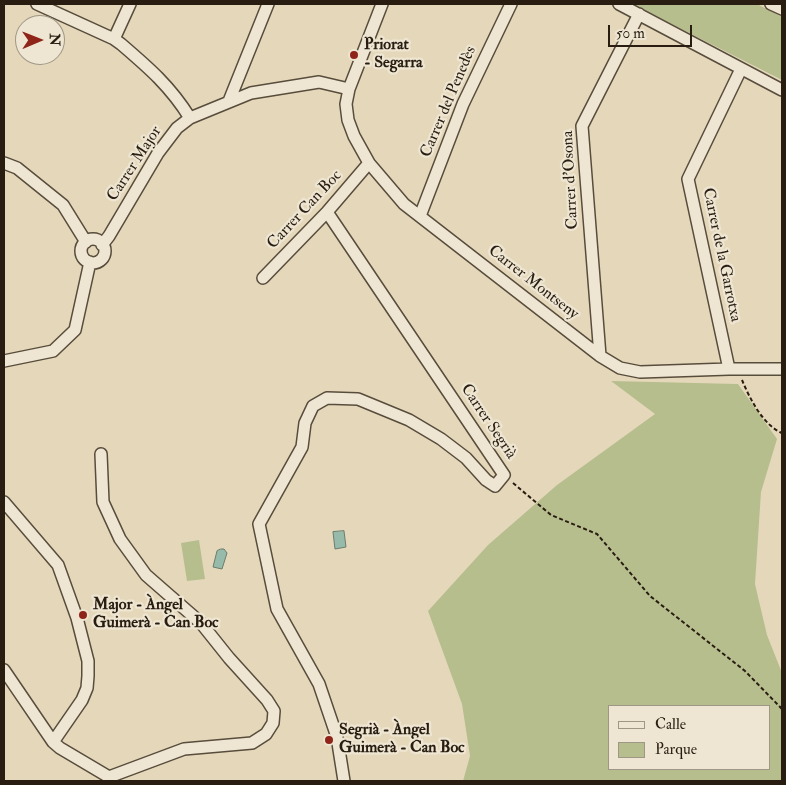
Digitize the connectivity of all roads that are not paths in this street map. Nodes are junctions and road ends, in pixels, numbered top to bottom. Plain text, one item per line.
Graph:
1 (38, 4) edge
2 (130, 4) edge
3 (268, 4) edge
4 (382, 4) edge
5 (511, 4) edge
6 (619, 4) edge
7 (771, 4) edge
8 (782, 10) edge
9 (639, 14) junction
10 (114, 39) junction
11 (742, 69) junction
12 (349, 89) junction
13 (782, 90) edge
14 (229, 101) junction
15 (190, 118) junction
16 (369, 163) junction
17 (4, 164) edge
18 (327, 212) junction
19 (420, 216) junction
20 (86, 242) junction
21 (102, 244) junction
22 (90, 262) junction
23 (263, 278) dead end
24 (600, 356) junction
25 (4, 361) edge
26 (733, 369) junction
27 (782, 369) edge
28 (102, 454) dead end
29 (4, 502) edge
30 (4, 670) edge
31 (53, 742) junction
32 (110, 779) edge
33 (344, 781) edge

1 - 10 street
2 - 10 street
3 - 14 street
4 - 12 street, Carrer Montseny
5 - 19 street, Carrer del Penedès
6 - 9 street
7 - 8 street
9 - 11 street
9 - 24 street, Carrer d'Osona
10 - 15 street
11 - 13 street
11 - 26 street, Carrer de la Garrotxa
12 - 14 street, Carrer Major
12 - 16 street, Carrer Montseny
14 - 15 street, Carrer Major
15 - 21 street, Carrer Major
16 - 18 street, Carrer Can Boc
16 - 19 street, Carrer Montseny
17 - 20 street
18 - 23 street, Carrer Can Boc
18 - 33 street, Carrer Segrià
19 - 24 street, Carrer Montseny
20 - 21 street
20 - 22 street
21 - 22 street
22 - 25 street
24 - 26 street, Carrer Montseny
26 - 27 street, Carrer Montseny
28 - 32 street
29 - 31 street
30 - 31 street
31 - 32 street

